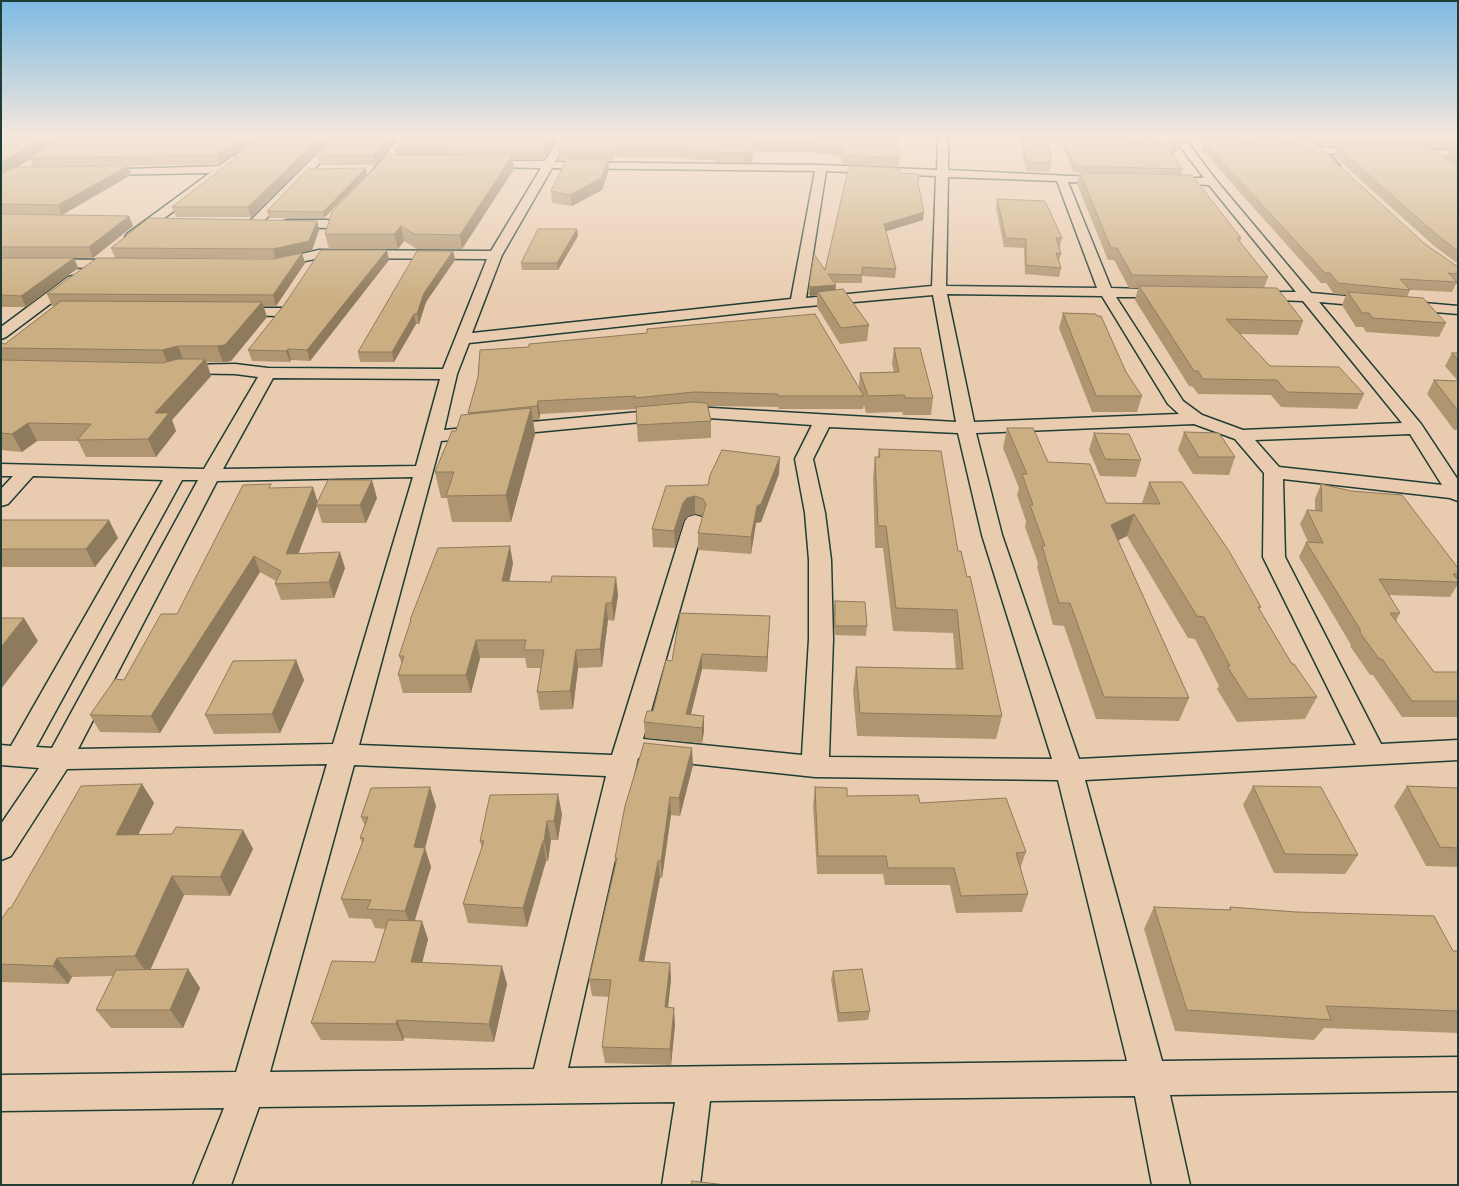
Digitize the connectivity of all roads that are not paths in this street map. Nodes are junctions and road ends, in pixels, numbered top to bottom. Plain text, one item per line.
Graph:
1 (190, 191) edge
2 (287, 191) edge
3 (533, 191) edge
4 (817, 191) edge
5 (942, 191) edge
6 (1066, 191) edge
7 (1220, 191) edge
8 (338, 213) edge
9 (132, 222) dead end
10 (147, 223) junction
11 (170, 223) edge
12 (239, 224) edge
13 (254, 224) junction
14 (328, 224) junction
15 (319, 254) junction
16 (495, 255) junction
17 (1, 263) edge
18 (94, 264) junction
19 (134, 264) edge
20 (260, 264) edge
21 (311, 267) edge
22 (939, 290) junction
23 (1106, 292) junction
24 (1184, 294) edge
25 (1238, 295) edge
26 (1308, 297) junction
27 (289, 299) edge
28 (798, 303) junction
29 (1458, 310) edge
30 (32, 311) junction
31 (56, 311) edge
32 (218, 312) edge
33 (1, 334) edge
34 (462, 339) junction
35 (161, 373) edge
36 (268, 373) junction
37 (449, 374) junction
38 (1196, 419) junction
39 (823, 421) junction
40 (966, 428) junction
41 (1415, 428) junction
42 (1241, 435) junction
43 (432, 436) junction
44 (1, 470) edge
45 (29, 470) junction
46 (424, 471) junction
47 (1273, 472) junction
48 (176, 474) junction
49 (210, 475) junction
50 (1458, 493) edge
51 (1, 500) edge
52 (695, 521) dead end
53 (1458, 750) edge
54 (343, 754) junction
55 (1373, 754) junction
56 (10, 756) edge
57 (624, 757) junction
58 (59, 759) junction
59 (815, 767) junction
60 (1069, 770) junction
61 (1, 848) edge
62 (1458, 1074) edge
63 (1149, 1078) junction
64 (695, 1084) junction
65 (548, 1086) junction
66 (248, 1090) junction
67 (1, 1093) edge
68 (212, 1185) edge
69 (681, 1185) edge
70 (1171, 1185) edge

1 - 10 street
2 - 13 street
3 - 16 street
4 - 28 street
5 - 22 street
6 - 23 street
7 - 26 street
8 - 14 street
9 - 10 street
10 - 11 street
10 - 18 street
12 - 13 street
13 - 14 street
14 - 15 street
15 - 16 street
15 - 20 street
15 - 21 street
16 - 34 street
17 - 18 street
18 - 19 street
18 - 30 street
22 - 23 street
22 - 28 street
22 - 40 street
23 - 24 street
23 - 38 street
25 - 26 street
26 - 29 street
26 - 41 street
27 - 32 street
28 - 34 street
30 - 31 street
30 - 33 street
34 - 37 street
35 - 36 street
36 - 37 street
36 - 49 street
37 - 43 street
38 - 40 street
38 - 42 street
39 - 40 street
39 - 43 street
39 - 59 street
40 - 60 street
41 - 42 street
41 - 50 street
42 - 47 street
43 - 46 street
44 - 45 street
45 - 48 street
45 - 51 street
46 - 49 street
46 - 54 street
47 - 50 street
47 - 55 street
48 - 49 street
48 - 56 street
49 - 58 street
52 - 57 street
53 - 55 street
54 - 57 street
54 - 58 street
54 - 66 street
55 - 60 street
56 - 58 street
57 - 59 street
57 - 65 street
58 - 61 street
59 - 60 street
60 - 63 street
62 - 63 street
63 - 64 street
63 - 70 street
64 - 65 street
64 - 69 street
65 - 66 street
66 - 67 street
66 - 68 street

